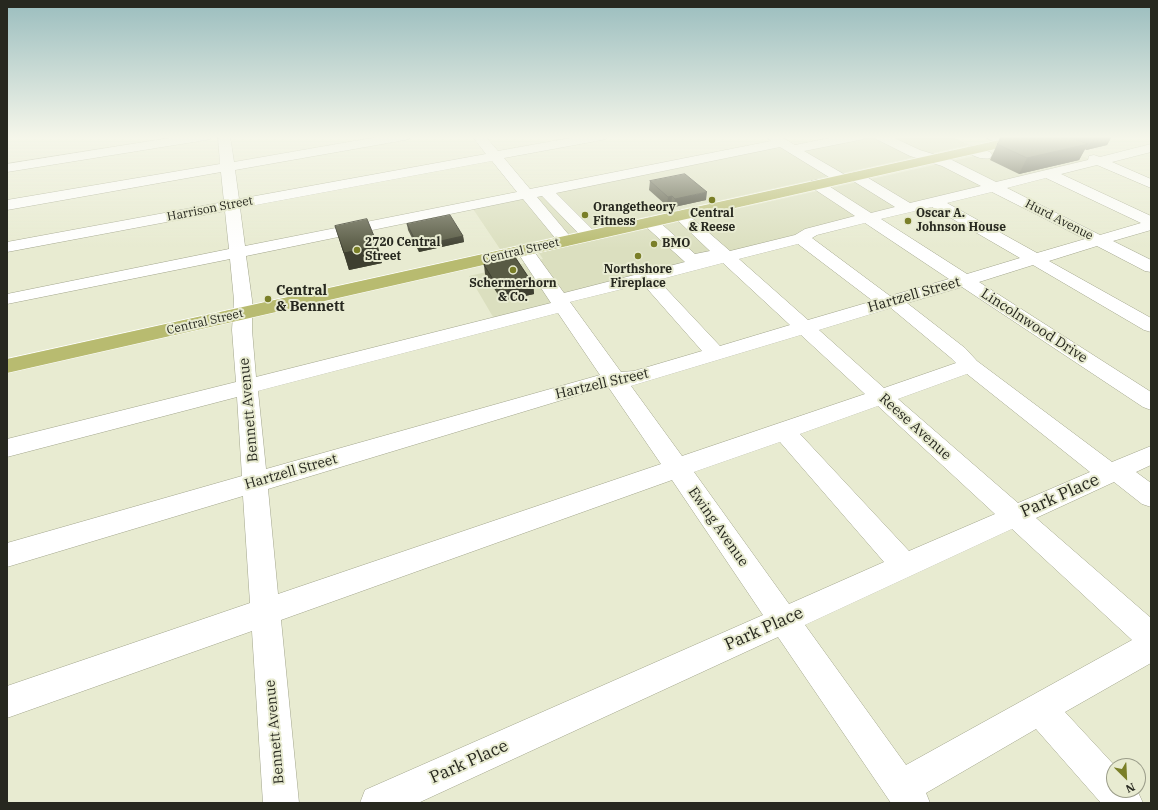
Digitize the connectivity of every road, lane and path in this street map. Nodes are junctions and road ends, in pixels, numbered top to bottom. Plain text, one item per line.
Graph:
1 (188, 174) edge
2 (229, 174) edge
3 (399, 174) edge
4 (509, 174) edge
5 (627, 174) edge
6 (837, 174) edge
7 (864, 174) edge
8 (968, 174) edge
9 (1047, 174) joint
10 (1128, 174) edge
11 (845, 178) junction
12 (816, 184) junction
13 (1151, 184) edge
14 (994, 187) junction
15 (545, 190) junction
16 (526, 194) junction
17 (933, 201) junction
18 (7, 205) edge
19 (232, 205) junction
20 (908, 208) junction
21 (566, 212) junction
22 (890, 212) junction
23 (680, 215) junction
24 (546, 217) junction
25 (867, 218) junction
26 (650, 222) junction
27 (1151, 222) edge
28 (1151, 225) edge
29 (589, 235) junction
30 (801, 238) junction
31 (1098, 240) junction
32 (566, 241) junction
33 (7, 247) edge
34 (524, 250) junction
35 (238, 253) junction
36 (725, 254) junction
37 (1035, 260) junction
38 (1151, 268) edge
39 (646, 277) junction
40 (964, 280) junction
41 (7, 299) edge
42 (890, 302) junction
43 (561, 303) junction
44 (242, 313) junction
45 (1151, 326) edge
46 (805, 327) junction
47 (716, 354) junction
48 (7, 366) edge
49 (970, 366) junction
50 (615, 380) junction
51 (247, 386) junction
52 (885, 391) junction
53 (1151, 402) edge
54 (783, 430) junction
55 (7, 448) edge
56 (1151, 455) edge
57 (677, 468) junction
58 (1114, 472) junction
59 (255, 482) junction
60 (1151, 497) edge
61 (1015, 516) junction
62 (7, 555) edge
63 (905, 566) junction
64 (266, 612) junction
65 (784, 620) junction
66 (1151, 637) edge
67 (1151, 646) edge
68 (7, 702) edge
69 (1040, 709) junction
70 (907, 795) edge
71 (281, 803) edge
72 (378, 803) edge
73 (1125, 803) edge

1 - 18 street
2 - 19 street, Bennett Avenue
3 - 19 street, Harrison Street
4 - 16 street
5 - 15 street
6 - 11 street
7 - 11 main road, Central Street
8 - 14 street, Hurd Avenue
9 - 14 street
9 - 27 street
10 - 13 street
11 - 12 main road, Central Street
11 - 20 street
11 - 22 street
12 - 23 main road, Central Street
12 - 25 street, Lincolnwood Drive
14 - 17 street
14 - 31 street, Hurd Avenue
15 - 16 street
15 - 21 street
16 - 24 street
16 - 35 street
17 - 20 street
17 - 37 street
19 - 33 street, Harrison Street
19 - 35 street, Bennett Avenue
20 - 22 street
21 - 24 street
21 - 29 street
22 - 25 street
23 - 26 main road, Central Street
23 - 36 street, Reese Avenue
24 - 32 street
25 - 30 street
25 - 40 street, Lincolnwood Drive
26 - 29 main road, Central Street
26 - 36 street
28 - 31 street, Hartzell Street
29 - 32 main road, Central Street
30 - 36 street
30 - 42 street
31 - 37 street, Hartzell Street
31 - 38 street, Hurd Avenue
32 - 34 main road, Central Street
34 - 43 street, Ewing Avenue
34 - 44 main road, Central Street
35 - 41 street
35 - 44 street, Bennett Avenue
36 - 39 street
36 - 46 street, Reese Avenue
37 - 40 street, Hartzell Street
37 - 45 street
39 - 43 street
39 - 47 street
40 - 42 street, Hartzell Street
40 - 53 street, Lincolnwood Drive
42 - 46 street, Hartzell Street
42 - 49 street
43 - 50 street, Ewing Avenue
43 - 51 street
44 - 48 main road, Central Street
44 - 51 street, Bennett Avenue
46 - 47 street, Hartzell Street
46 - 52 street, Reese Avenue
47 - 50 street, Hartzell Street
49 - 52 street
49 - 58 street
50 - 57 street, Ewing Avenue
50 - 59 street, Hartzell Street
51 - 55 street
51 - 59 street, Bennett Avenue
52 - 54 street
52 - 61 street, Reese Avenue
54 - 57 street
54 - 63 street
56 - 58 street, Park Place
57 - 64 street
57 - 65 street, Ewing Avenue
58 - 60 street
58 - 61 street, Park Place
59 - 62 street, Hartzell Street
59 - 64 street, Bennett Avenue
61 - 63 street, Park Place
61 - 66 street, Reese Avenue
63 - 65 street, Park Place
64 - 68 street
64 - 71 street, Bennett Avenue
65 - 70 street, Ewing Avenue
65 - 72 street, Park Place
67 - 69 street
69 - 70 street
69 - 73 street

